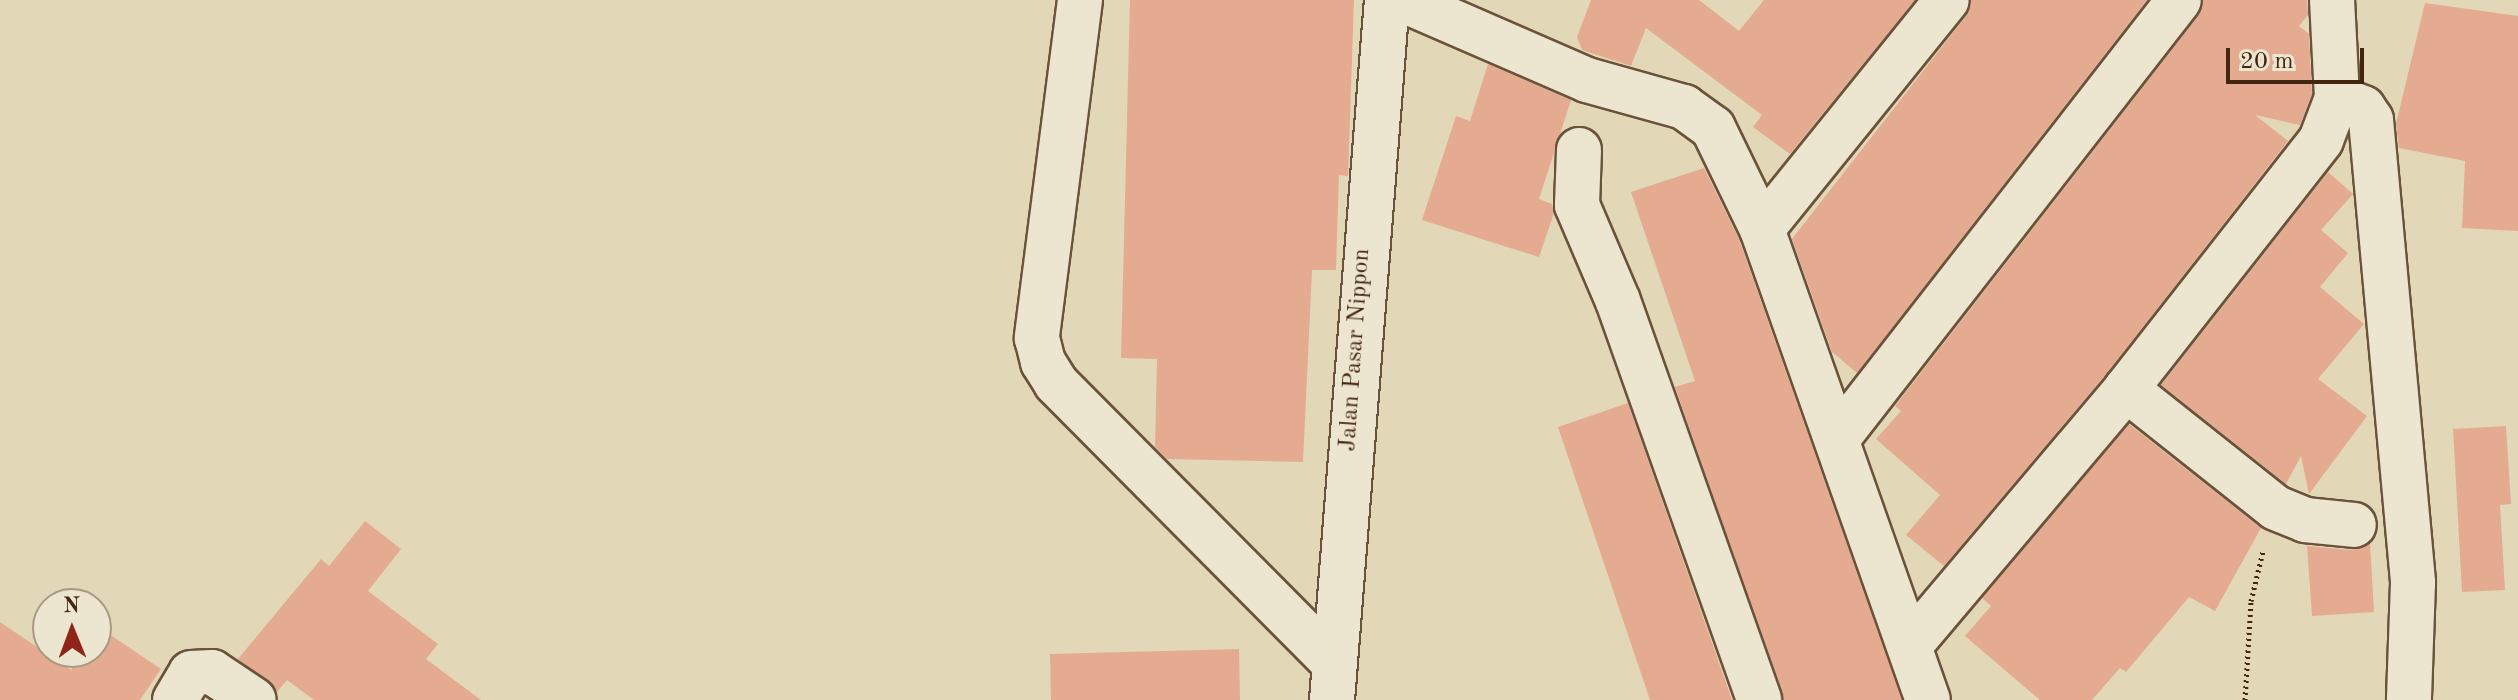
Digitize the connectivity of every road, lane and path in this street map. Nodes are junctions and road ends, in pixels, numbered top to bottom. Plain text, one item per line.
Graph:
1 (1080, 0) edge
2 (1387, 0) edge
3 (1403, 0) edge
4 (1947, 0) edge
5 (2179, 0) edge
6 (2332, 0) edge
7 (2337, 98) junction
8 (1579, 150) dead end
9 (1762, 229) junction
10 (2126, 389) junction
11 (1837, 439) junction
12 (2276, 508) junction
13 (2354, 525) dead end
14 (1910, 645) junction
15 (1332, 681) edge
16 (175, 700) edge
17 (254, 700) edge
18 (1759, 700) edge
19 (1928, 700) edge
20 (2245, 700) edge
21 (2409, 700) edge

1 - 15 street
2 - 15 street, Jalan Pasar Nippon
3 - 9 street
4 - 9 street
5 - 11 street
6 - 7 street
7 - 10 street
7 - 21 street
8 - 18 street
9 - 11 street
10 - 12 street
10 - 14 street
11 - 14 street
12 - 13 street
12 - 20 path
14 - 19 street
16 - 17 street

